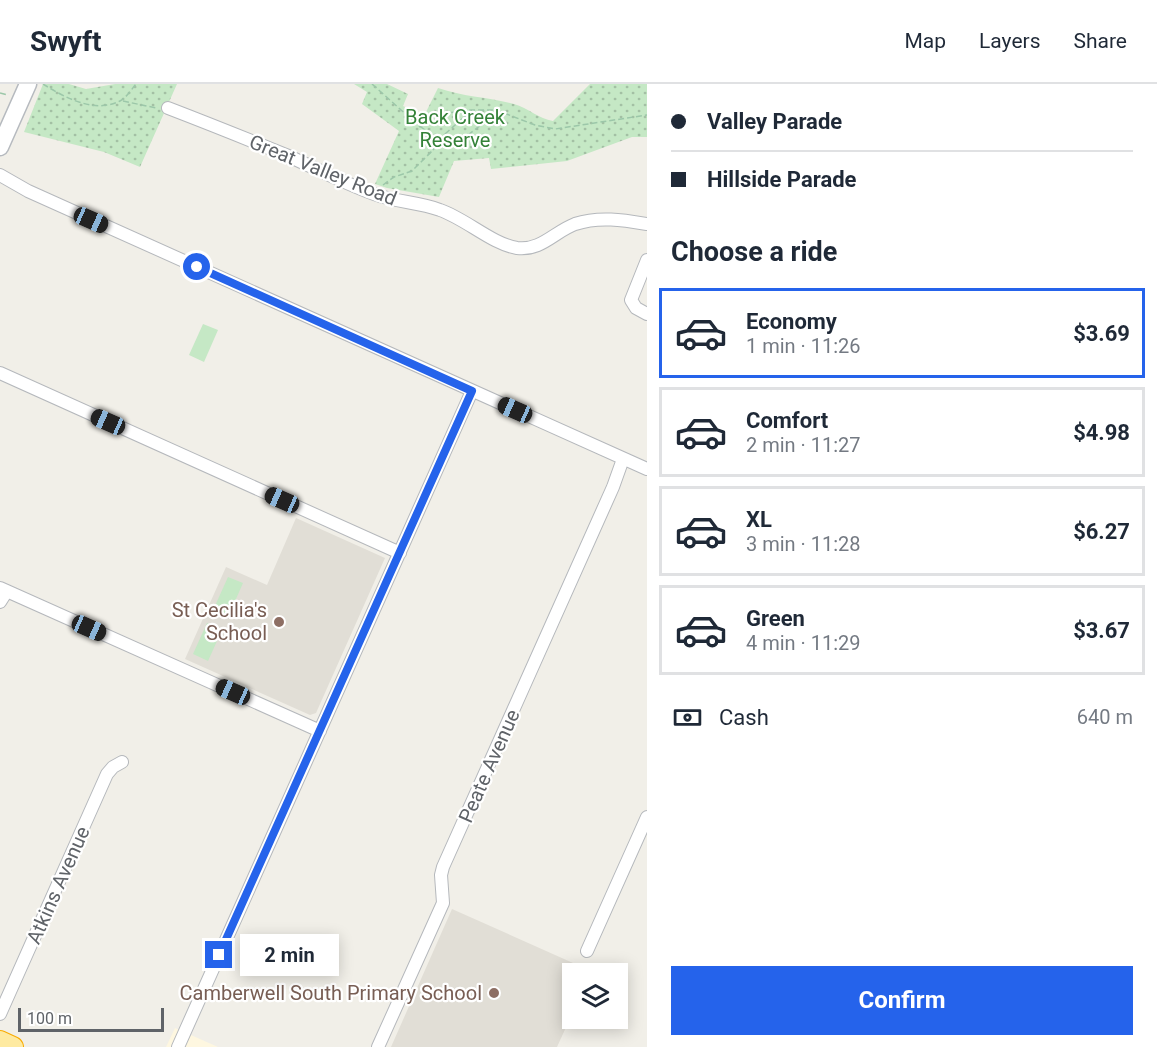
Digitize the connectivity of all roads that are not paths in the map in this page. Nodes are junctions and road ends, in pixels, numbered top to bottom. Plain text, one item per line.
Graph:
1 (28, 84) edge
2 (168, 108) road end
3 (0, 147) edge
4 (0, 175) edge
5 (0, 183) edge
6 (28, 191) junction
7 (647, 224) edge
8 (647, 260) edge
9 (647, 314) edge
10 (0, 373) edge
11 (472, 391) junction
12 (626, 460) junction
13 (647, 469) edge
14 (400, 553) junction
15 (2, 594) edge
16 (320, 731) junction
17 (122, 762) dead end
18 (647, 817) edge
19 (644, 831) edge
20 (587, 951) dead end
21 (0, 1014) edge
22 (0, 1041) edge
23 (13, 1047) edge
24 (178, 1047) edge
25 (378, 1047) edge

1 - 3 main road
2 - 7 street, Great Valley Road
4 - 6 street
5 - 6 street
6 - 11 street
8 - 9 street
10 - 14 street
11 - 12 street
11 - 14 street
12 - 13 street
12 - 25 street, Peate Avenue
14 - 16 street
15 - 16 street
16 - 24 street
17 - 21 street, Atkins Avenue
18 - 19 street
19 - 20 street
22 - 23 highway

